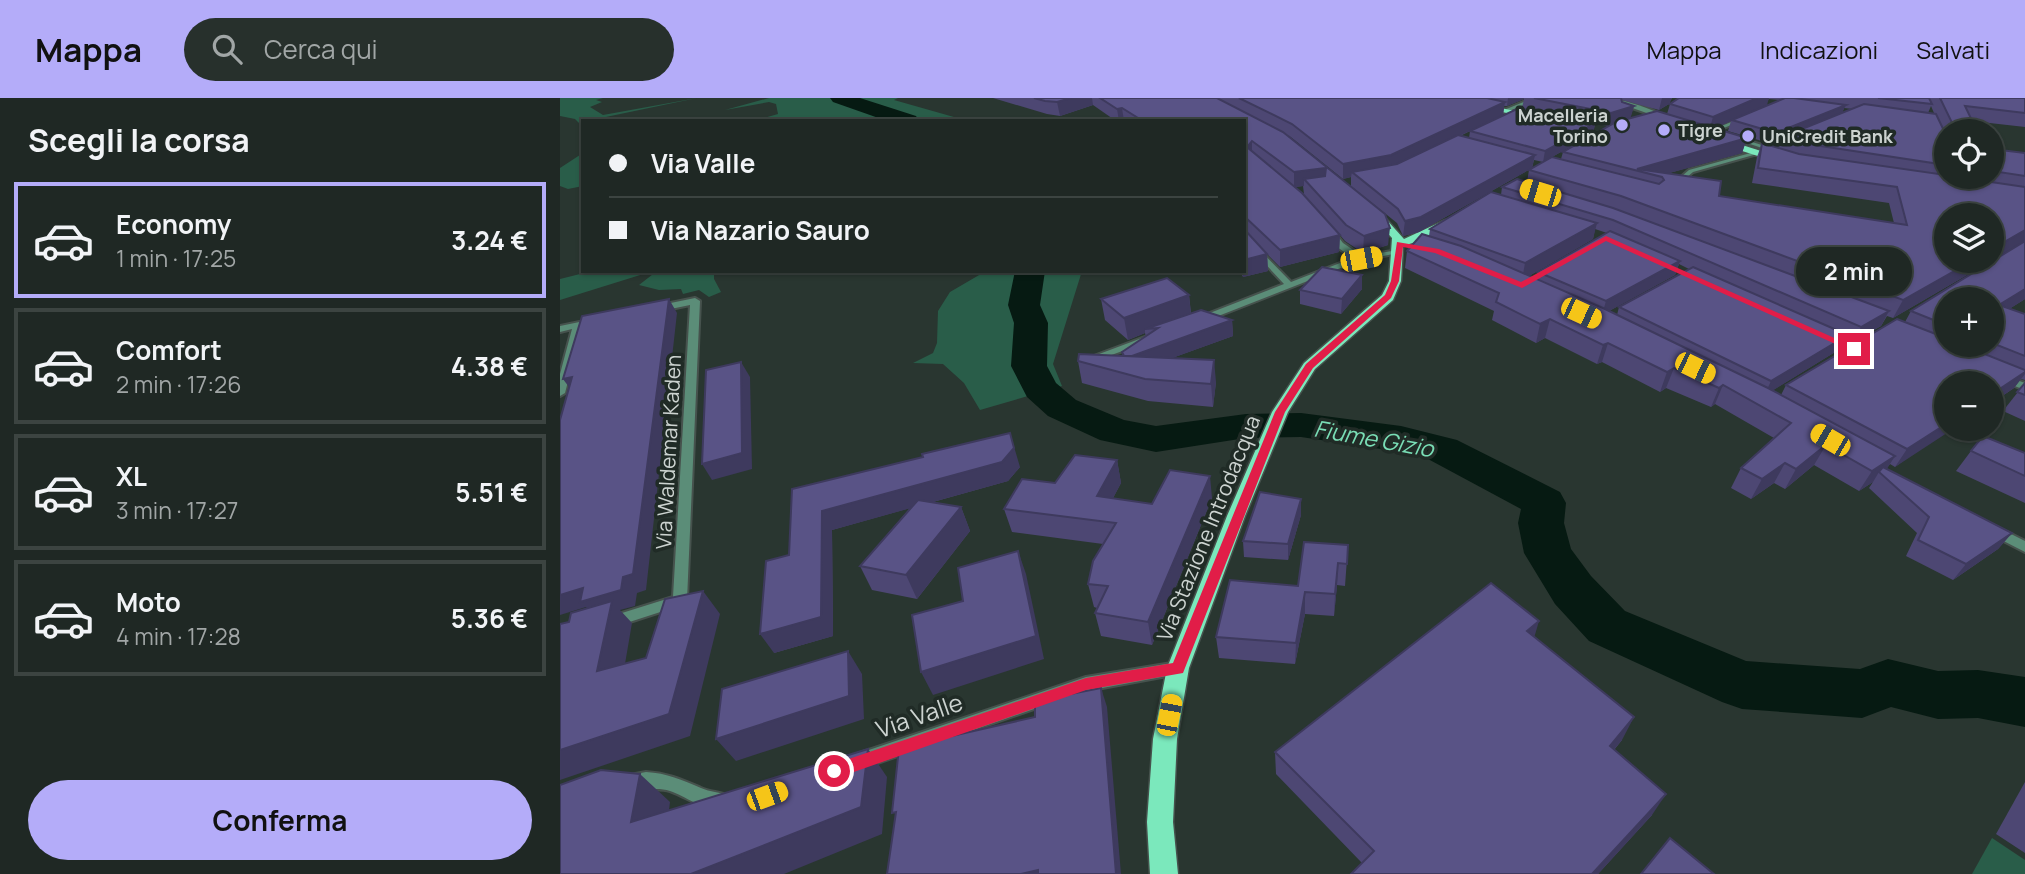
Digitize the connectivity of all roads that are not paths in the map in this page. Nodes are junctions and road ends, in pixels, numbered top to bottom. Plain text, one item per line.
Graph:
1 (1439, 98) edge
2 (1516, 98) edge
3 (1538, 98) edge
4 (1607, 98) edge
5 (1529, 101) junction
6 (1759, 113) edge
7 (1507, 114) junction
8 (1657, 117) joint
9 (1545, 118) edge
10 (1667, 124) edge
11 (1687, 130) edge
12 (1714, 131) junction
13 (1700, 135) junction
14 (1784, 144) edge
15 (1772, 149) junction
16 (1755, 153) junction
17 (1793, 163) edge
18 (1684, 177) edge
19 (1366, 205) edge
20 (1456, 218) edge
21 (1327, 228) edge
22 (1246, 238) edge
23 (1425, 247) edge
24 (1399, 248) junction
25 (1361, 259) junction
26 (1290, 286) junction
27 (643, 312) edge
28 (604, 320) edge
29 (1190, 323) edge
30 (578, 325) junction
31 (560, 329) edge
32 (1164, 333) edge
33 (1085, 362) edge
34 (2004, 378) edge
35 (2025, 387) edge
36 (560, 393) edge
37 (1979, 522) edge
38 (2025, 547) edge
39 (600, 625) edge
40 (1178, 668) junction
41 (901, 746) junction
42 (840, 769) edge
43 (899, 772) edge
44 (612, 786) edge
45 (739, 802) edge
46 (1164, 874) edge

1 - 7 main road
2 - 5 street
3 - 5 street
4 - 8 street
5 - 7 street
6 - 12 street
7 - 9 main road
8 - 10 main road
11 - 13 main road
12 - 13 street
12 - 15 street
13 - 16 main road
14 - 15 street
15 - 16 street
16 - 17 main road
16 - 18 street
19 - 24 main road
20 - 24 main road
21 - 25 street
22 - 26 street
23 - 24 street
24 - 25 street
24 - 40 main road, Via Stazione Introdacqua
25 - 26 street
26 - 29 street
27 - 39 street, Via Waldemar Kaden
28 - 30 street
30 - 31 street
30 - 36 street
32 - 33 street
34 - 35 street
37 - 38 street
40 - 41 street, Via Valle
40 - 46 main road, Via Stazione Introdacqua
41 - 42 street, Via Valle
41 - 43 street
44 - 45 street

